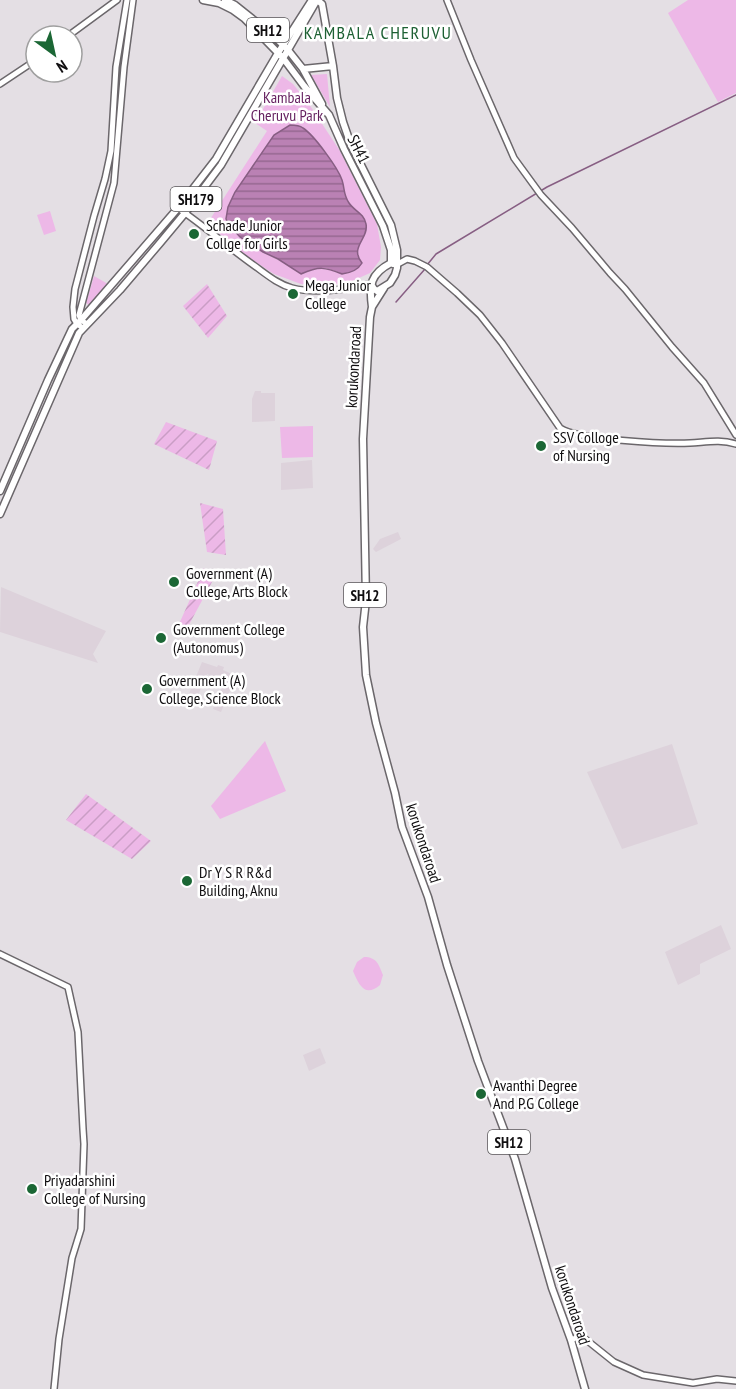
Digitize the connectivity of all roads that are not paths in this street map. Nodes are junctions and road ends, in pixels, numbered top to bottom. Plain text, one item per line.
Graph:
1 (117, 0) edge
2 (127, 0) edge
3 (133, 0) edge
4 (203, 0) edge
5 (225, 0) edge
6 (312, 0) edge
7 (317, 0) edge
8 (447, 0) edge
9 (84, 24) edge
10 (286, 47) junction
11 (281, 56) junction
12 (333, 66) junction
13 (116, 67) junction
14 (24, 68) edge
15 (124, 68) junction
16 (303, 69) junction
17 (0, 84) edge
18 (329, 115) junction
19 (227, 148) junction
20 (178, 208) junction
21 (185, 213) junction
22 (94, 216) junction
23 (104, 218) junction
24 (137, 255) junction
25 (145, 261) junction
26 (393, 264) junction
27 (371, 284) junction
28 (112, 285) junction
29 (384, 288) junction
30 (120, 290) junction
31 (372, 307) junction
32 (82, 324) junction
33 (736, 435) edge
34 (736, 444) edge
35 (0, 491) edge
36 (0, 514) edge
37 (0, 954) edge
38 (571, 1340) junction
39 (736, 1381) edge
40 (54, 1389) edge
41 (585, 1389) edge

1 - 9 street
2 - 13 street
3 - 15 street
4 - 11 main road, SH12
5 - 10 main road, SH12
6 - 10 main road, SH179
7 - 10 main road, SH179
7 - 12 main road
8 - 33 street
10 - 11 main road, SH179
10 - 16 main road, SH12
11 - 18 main road, SH41 / SH12
11 - 19 main road, SH179
12 - 16 main road
12 - 26 main road
13 - 15 street
13 - 22 street
14 - 17 street
15 - 23 street
16 - 18 main road, SH12
18 - 26 main road, SH41 / SH12
19 - 20 main road, SH179
19 - 21 main road, SH179
20 - 21 street
20 - 24 main road, SH179
21 - 25 main road, SH179
21 - 27 street
22 - 23 street
22 - 32 street
23 - 32 street
24 - 25 main road
24 - 28 main road, SH179
25 - 30 main road, SH179
26 - 27 main road
26 - 29 main road, korukondaroad / SH12
26 - 34 street
27 - 29 main road
27 - 31 main road, SH12
28 - 30 main road
28 - 32 main road, SH179
29 - 31 main road, korukondaroad / SH12
30 - 32 main road, SH179
31 - 38 main road, korukondaroad / SH12
32 - 35 main road, SH179
32 - 36 main road, SH179
37 - 40 street
38 - 39 street
38 - 41 main road, korukondaroad / SH12

